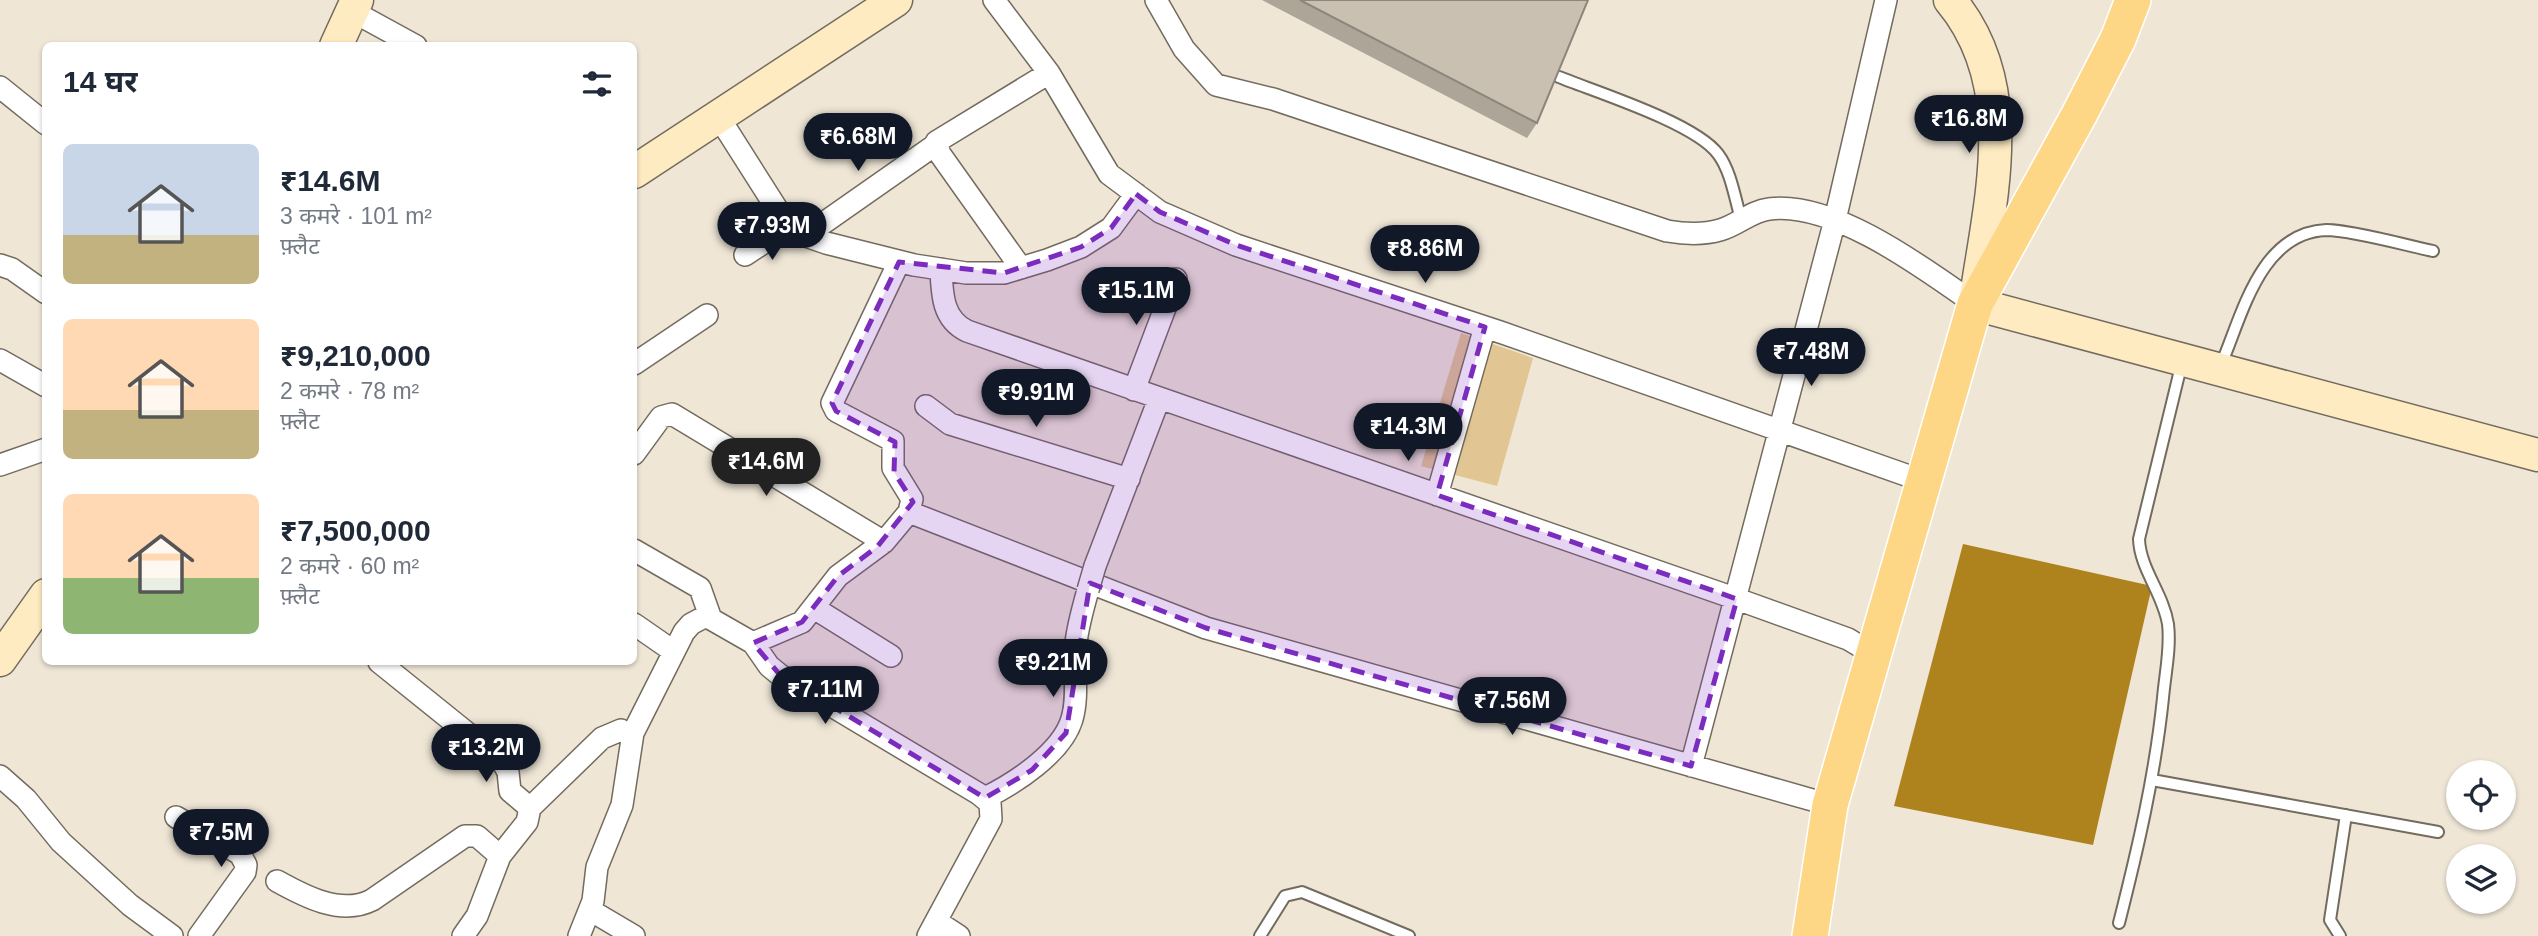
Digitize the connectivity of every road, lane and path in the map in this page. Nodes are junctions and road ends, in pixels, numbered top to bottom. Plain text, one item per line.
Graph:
1 (896, 0) edge
2 (994, 0) edge
3 (1156, 0) edge
4 (1886, 0) edge
5 (1950, 0) edge
6 (2133, 0) edge
7 (354, 6) edge
8 (338, 42) edge
9 (409, 42) edge
10 (1049, 73) junction
11 (1559, 77) edge
12 (0, 87) edge
13 (718, 116) junction
14 (42, 121) edge
15 (935, 145) junction
16 (637, 170) edge
17 (1136, 194) junction
18 (1741, 219) junction
19 (1835, 220) junction
20 (798, 234) junction
21 (2432, 251) dead end
22 (745, 255) dead end
23 (899, 262) junction
24 (0, 265) edge
25 (1021, 268) junction
26 (941, 269) junction
27 (1176, 279) dead end
28 (42, 290) edge
29 (1975, 304) junction
30 (707, 315) dead end
31 (1485, 327) junction
32 (0, 360) edge
33 (2183, 360) junction
34 (637, 362) edge
35 (2219, 369) junction
36 (42, 384) edge
37 (1134, 390) junction
38 (1159, 399) junction
39 (926, 406) dead end
40 (1779, 429) junction
41 (42, 450) edge
42 (637, 450) edge
43 (2538, 455) edge
44 (0, 465) edge
45 (1129, 479) junction
46 (1923, 481) junction
47 (1437, 495) junction
48 (909, 512) junction
49 (884, 542) junction
50 (637, 552) edge
51 (1737, 599) junction
52 (42, 601) edge
53 (814, 608) junction
54 (706, 611) junction
55 (637, 626) edge
56 (753, 643) junction
57 (673, 651) junction
58 (1873, 654) junction
59 (891, 656) dead end
60 (0, 660) edge
61 (383, 665) edge
62 (621, 730) dead end
63 (1691, 766) junction
64 (0, 776) edge
65 (2152, 780) junction
66 (985, 798) junction
67 (1830, 805) junction
68 (530, 808) junction
69 (2346, 815) junction
70 (176, 817) dead end
71 (2438, 832) dead end
72 (500, 856) junction
73 (277, 881) dead end
74 (590, 910) junction
75 (2119, 923) dead end
76 (932, 928) edge
77 (172, 936) edge
78 (199, 936) edge
79 (463, 936) edge
80 (579, 936) edge
81 (634, 936) edge
82 (959, 936) edge
83 (1260, 936) edge
84 (1409, 936) edge
85 (1810, 936) edge
86 (2340, 936) edge

1 - 13 street
2 - 10 street
3 - 18 street
4 - 19 street
5 - 29 street
6 - 29 main road
7 - 8 street
7 - 9 street
10 - 15 street
10 - 17 street
11 - 18 lane
12 - 14 street
13 - 16 street
13 - 20 street
15 - 20 street
15 - 25 street
17 - 25 street
17 - 31 street
18 - 19 street
19 - 29 street
19 - 40 street
20 - 22 street
20 - 23 street
21 - 35 lane
23 - 26 street
23 - 48 street
24 - 28 street
25 - 26 street
26 - 37 street
27 - 37 street
29 - 33 street
29 - 46 main road
30 - 34 street
31 - 40 street
31 - 47 street
32 - 36 street
33 - 35 street
33 - 65 lane
35 - 43 street
37 - 38 street
38 - 45 street
38 - 47 street
39 - 45 street
40 - 46 street
40 - 51 street
41 - 44 street
42 - 49 street
45 - 66 street, bridge
46 - 58 main road
47 - 51 street
48 - 49 street
48 - 63 street
49 - 53 street
50 - 54 street
51 - 58 street
51 - 63 street
52 - 60 street
53 - 56 street
53 - 59 street
54 - 56 street
54 - 57 street
55 - 57 street
56 - 66 street
57 - 74 street
58 - 67 main road
61 - 68 street
62 - 68 street
63 - 67 street
64 - 77 street
65 - 69 lane
65 - 75 lane
66 - 76 street
67 - 85 main road
68 - 72 street
69 - 71 lane
69 - 86 lane
70 - 78 street
72 - 73 street
72 - 79 street
74 - 80 street
74 - 81 street
76 - 82 street
83 - 84 lane

